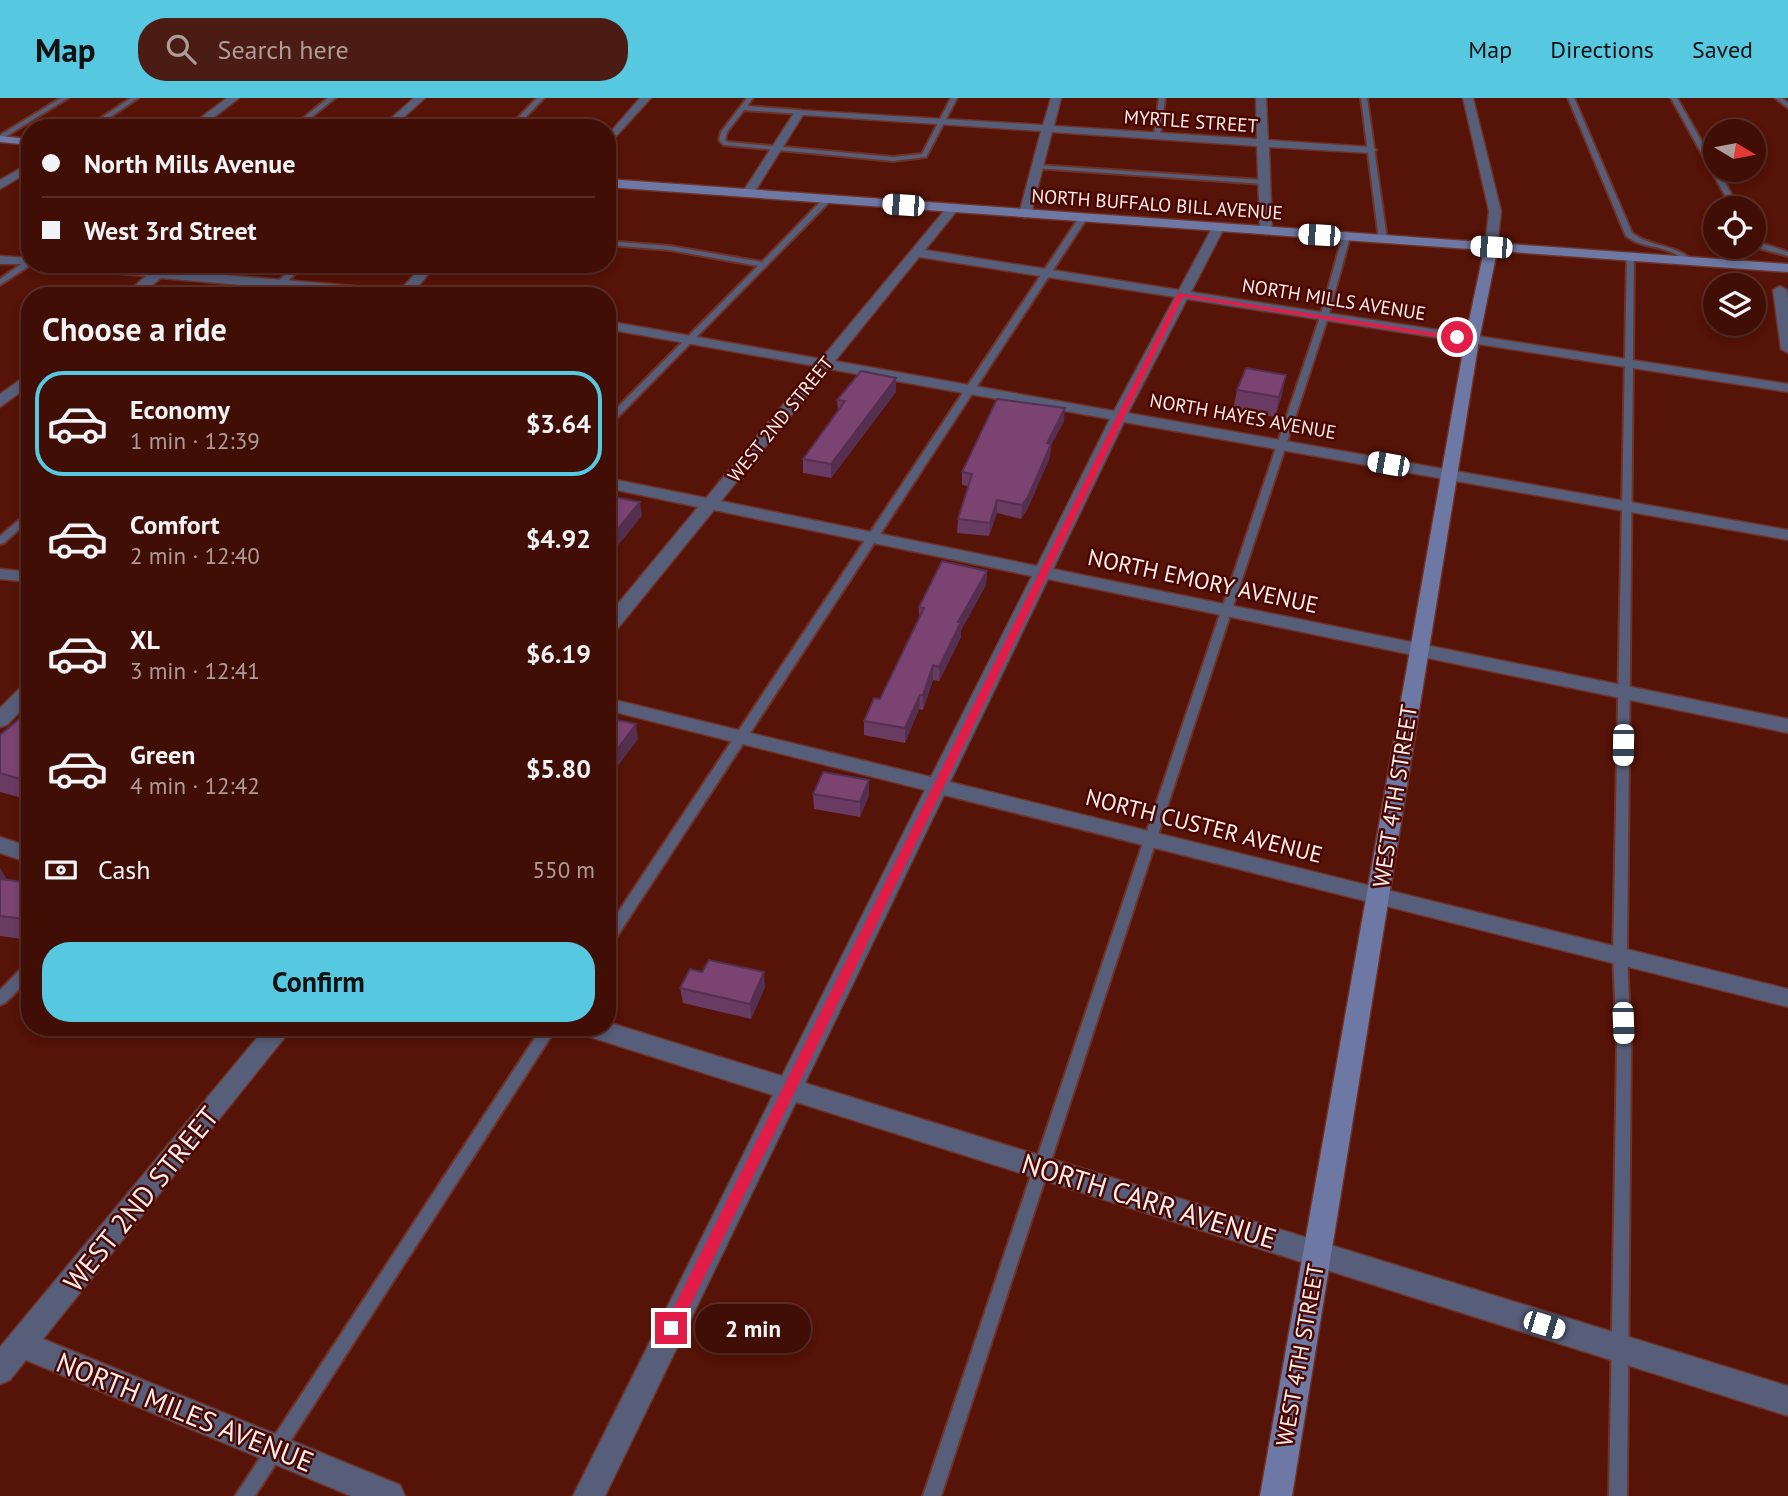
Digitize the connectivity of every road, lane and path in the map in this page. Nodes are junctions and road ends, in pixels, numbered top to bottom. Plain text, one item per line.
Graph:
1 (65, 98) edge
2 (135, 98) edge
3 (234, 98) edge
4 (332, 98) edge
5 (420, 98) edge
6 (541, 98) edge
7 (646, 98) edge
8 (750, 98) edge
9 (954, 98) edge
10 (1056, 98) edge
11 (1162, 98) edge
12 (1261, 98) edge
13 (1364, 98) edge
14 (1468, 98) edge
15 (1571, 98) edge
16 (1674, 98) edge
17 (1778, 98) edge
18 (1788, 106) edge
19 (743, 108) junction
20 (800, 112) junction
21 (32, 119) edge
22 (103, 119) edge
23 (205, 119) edge
24 (305, 119) edge
25 (396, 119) edge
26 (520, 119) edge
27 (944, 122) junction
28 (21, 126) edge
29 (1048, 129) junction
30 (616, 133) edge
31 (1157, 136) junction
32 (0, 139) edge
33 (21, 141) edge
34 (1261, 143) junction
35 (774, 150) junction
36 (1371, 150) junction
37 (1037, 167) junction
38 (21, 172) edge
39 (1263, 182) junction
40 (616, 184) edge
41 (0, 185) edge
42 (748, 194) junction
43 (1729, 196) edge
44 (828, 199) junction
45 (953, 208) junction
46 (1024, 214) junction
47 (1083, 218) junction
48 (1218, 228) junction
49 (1266, 231) junction
50 (1346, 237) junction
51 (1383, 240) junction
52 (616, 244) edge
53 (1491, 247) junction
54 (1766, 247) edge
55 (916, 253) junction
56 (1788, 254) edge
57 (1630, 257) junction
58 (0, 260) edge
59 (21, 261) edge
60 (1688, 261) junction
61 (762, 264) junction
62 (21, 268) edge
63 (1788, 268) edge
64 (146, 273) edge
65 (291, 273) edge
66 (157, 274) junction
67 (1046, 274) junction
68 (0, 283) edge
69 (279, 284) junction
70 (141, 287) edge
71 (276, 287) edge
72 (314, 287) edge
73 (1780, 290) dead end
74 (1180, 295) junction
75 (1324, 317) junction
76 (616, 327) edge
77 (690, 340) junction
78 (1472, 340) junction
79 (1788, 349) edge
80 (1629, 363) junction
81 (825, 364) junction
82 (21, 384) edge
83 (1788, 388) edge
84 (971, 389) junction
85 (0, 402) edge
86 (616, 414) edge
87 (1119, 416) junction
88 (1281, 444) junction
89 (1449, 474) junction
90 (616, 485) edge
91 (710, 504) junction
92 (1627, 506) junction
93 (21, 522) edge
94 (1788, 535) edge
95 (873, 538) junction
96 (0, 541) edge
97 (1042, 573) junction
98 (0, 574) edge
99 (21, 576) edge
100 (1226, 610) junction
101 (616, 618) edge
102 (1419, 650) junction
103 (1624, 692) junction
104 (21, 698) edge
105 (616, 706) edge
106 (0, 720) edge
107 (1788, 726) edge
108 (742, 737) junction
109 (936, 786) junction
110 (1150, 840) junction
111 (0, 845) edge
112 (21, 852) edge
113 (1378, 896) junction
114 (616, 926) edge
115 (1620, 956) junction
116 (21, 977) edge
117 (1788, 998) edge
118 (0, 999) edge
119 (616, 1035) edge
120 (274, 1036) edge
121 (544, 1036) edge
122 (789, 1088) junction
123 (1041, 1167) junction
124 (1317, 1254) junction
125 (21, 1344) junction
126 (1620, 1349) junction
127 (0, 1370) edge
128 (1788, 1401) edge
129 (275, 1449) junction
130 (244, 1496) edge
131 (388, 1496) edge
132 (589, 1496) edge
133 (932, 1496) edge
134 (1276, 1496) edge
135 (1618, 1496) edge

1 - 21 lane
2 - 22 lane
3 - 23 street
4 - 24 lane
5 - 25 street
6 - 26 lane
7 - 30 street
8 - 19 lane
9 - 27 lane
10 - 29 street
11 - 31 lane
12 - 34 street
13 - 36 lane
14 - 53 street, WEST 4TH STREET
15 - 60 lane
16 - 43 lane
17 - 18 lane
19 - 20 lane
19 - 35 lane
20 - 27 street, MYRTLE STREET
20 - 35 street
27 - 29 street, MYRTLE STREET
27 - 35 lane
28 - 32 lane
29 - 31 street, MYRTLE STREET
29 - 37 street
31 - 34 street, MYRTLE STREET
32 - 33 main road
34 - 36 street, MYRTLE STREET
34 - 39 street
35 - 42 street
36 - 51 lane
37 - 39 lane
37 - 46 street
38 - 41 street
39 - 49 street
40 - 42 main road, NORTH BUFFALO BILL AVENUE
42 - 44 main road, NORTH BUFFALO BILL AVENUE
44 - 45 main road, NORTH BUFFALO BILL AVENUE
44 - 61 lane
45 - 46 main road, NORTH BUFFALO BILL AVENUE
45 - 55 street, WEST 2ND STREET
46 - 47 main road, NORTH BUFFALO BILL AVENUE
47 - 48 main road, NORTH BUFFALO BILL AVENUE
47 - 67 lane
48 - 49 main road, NORTH BUFFALO BILL AVENUE
48 - 74 street
49 - 50 main road, NORTH BUFFALO BILL AVENUE
50 - 51 main road, NORTH BUFFALO BILL AVENUE
50 - 75 lane
51 - 53 main road, NORTH BUFFALO BILL AVENUE
52 - 61 lane
53 - 57 main road, NORTH BUFFALO BILL AVENUE
53 - 78 main road, WEST 4TH STREET
54 - 56 lane
55 - 67 street, NORTH MILLS AVENUE
55 - 81 street, WEST 2ND STREET
57 - 60 main road, NORTH BUFFALO BILL AVENUE
57 - 80 lane
58 - 59 street
60 - 63 main road, NORTH BUFFALO BILL AVENUE
61 - 77 lane
62 - 68 lane
64 - 66 street
65 - 69 lane
66 - 69 street
66 - 70 street
67 - 74 street, NORTH MILLS AVENUE
67 - 84 lane
69 - 71 lane
69 - 72 street
73 - 79 street
74 - 75 street, NORTH MILLS AVENUE
74 - 87 street
75 - 78 street, NORTH MILLS AVENUE
75 - 88 lane
76 - 77 street, NORTH HAYES AVENUE
77 - 81 street, NORTH HAYES AVENUE
77 - 86 lane
78 - 80 street, NORTH MILLS AVENUE
78 - 89 main road, WEST 4TH STREET
80 - 83 street, NORTH MILLS AVENUE
80 - 92 lane
81 - 84 street, NORTH HAYES AVENUE
81 - 91 street, WEST 2ND STREET
82 - 85 street
84 - 87 street, NORTH HAYES AVENUE
84 - 95 lane
87 - 88 street, NORTH HAYES AVENUE
87 - 97 street
88 - 89 street, NORTH HAYES AVENUE
88 - 100 lane
89 - 92 street, NORTH HAYES AVENUE
89 - 102 main road, WEST 4TH STREET
90 - 91 street, NORTH EMORY AVENUE
91 - 95 street, NORTH EMORY AVENUE
91 - 101 street, WEST 2ND STREET
92 - 94 street, NORTH HAYES AVENUE
92 - 103 lane
93 - 96 lane
95 - 97 street, NORTH EMORY AVENUE
95 - 108 lane
97 - 100 street, NORTH EMORY AVENUE
97 - 109 street
98 - 99 street
100 - 102 street, NORTH EMORY AVENUE
100 - 110 lane
102 - 103 street, NORTH EMORY AVENUE
102 - 113 main road, WEST 4TH STREET
103 - 107 street, NORTH EMORY AVENUE
103 - 115 lane
104 - 106 street
105 - 108 street, NORTH CUSTER AVENUE
108 - 109 street, NORTH CUSTER AVENUE
108 - 114 lane
109 - 110 street, NORTH CUSTER AVENUE
109 - 122 street
110 - 113 street, NORTH CUSTER AVENUE
110 - 123 lane
111 - 112 street
113 - 115 street, NORTH CUSTER AVENUE
113 - 124 main road, WEST 4TH STREET
115 - 117 street, NORTH CUSTER AVENUE
115 - 126 lane
116 - 118 lane
119 - 122 street, NORTH CARR AVENUE
120 - 125 street, WEST 2ND STREET
121 - 129 lane
122 - 123 street, NORTH CARR AVENUE
122 - 132 street
123 - 124 street, NORTH CARR AVENUE
123 - 133 lane
124 - 126 street, NORTH CARR AVENUE
124 - 134 main road, WEST 4TH STREET
125 - 127 street, WEST 2ND STREET
125 - 129 street, NORTH MILES AVENUE
126 - 128 street, NORTH CARR AVENUE
126 - 135 lane
129 - 130 lane
129 - 131 street, NORTH MILES AVENUE

